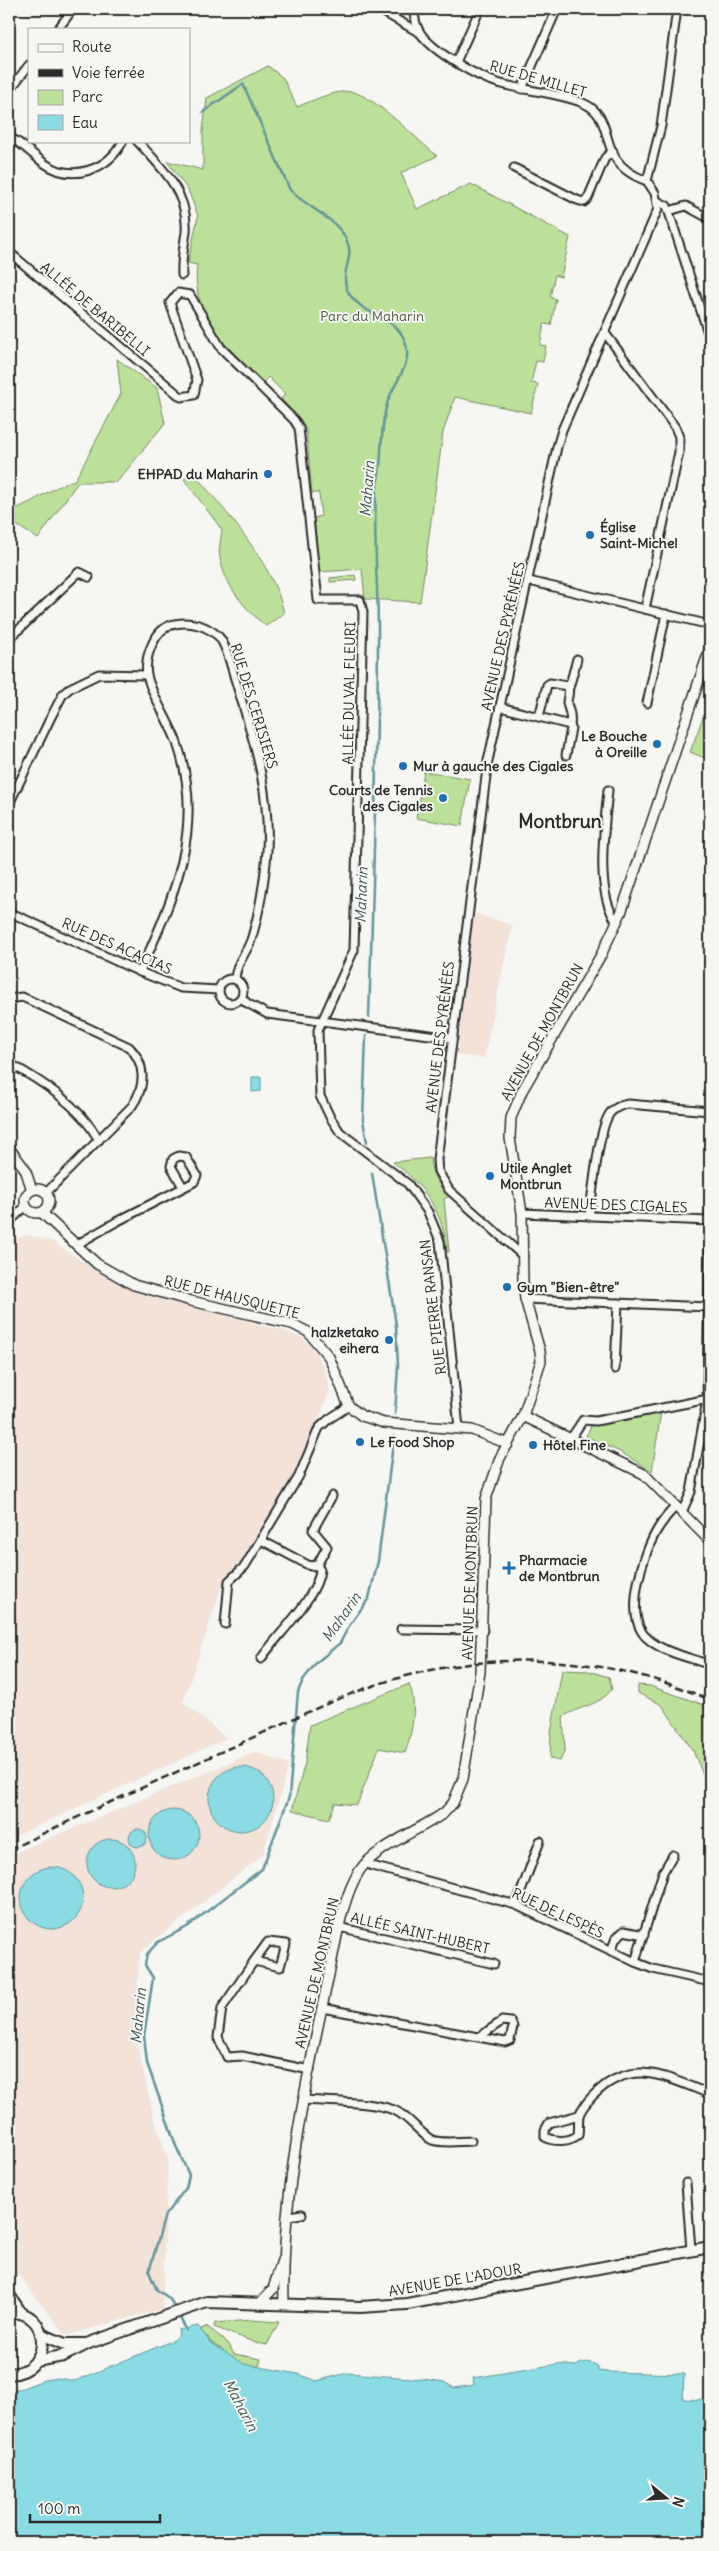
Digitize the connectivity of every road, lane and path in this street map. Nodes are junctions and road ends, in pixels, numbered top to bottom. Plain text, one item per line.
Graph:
1 (73, 9) edge
2 (378, 9) edge
3 (414, 9) edge
4 (480, 9) edge
5 (557, 9) edge
6 (677, 9) edge
7 (59, 28) edge
8 (420, 33) junction
9 (456, 62) junction
10 (28, 66) edge
11 (522, 89) junction
12 (9, 90) edge
13 (9, 137) edge
14 (123, 142) edge
15 (139, 142) edge
16 (613, 151) junction
17 (514, 168) dead end
18 (647, 181) junction
19 (657, 201) junction
20 (669, 211) junction
21 (710, 218) edge
22 (9, 252) edge
23 (182, 275) dead end
24 (605, 332) junction
25 (710, 339) edge
26 (88, 577) dead end
27 (529, 581) junction
28 (360, 600) joint
29 (645, 609) junction
30 (666, 614) junction
31 (710, 625) edge
32 (9, 639) edge
33 (710, 648) edge
34 (577, 659) dead end
35 (147, 675) junction
36 (569, 688) junction
37 (647, 703) dead end
38 (500, 707) junction
39 (539, 717) junction
40 (570, 725) junction
41 (566, 755) dead end
42 (9, 785) edge
43 (16, 789) junction
44 (608, 790) dead end
45 (9, 804) edge
46 (9, 912) edge
47 (617, 922) junction
48 (140, 972) junction
49 (235, 979) junction
50 (219, 990) junction
51 (242, 998) junction
52 (9, 999) edge
53 (322, 1021) junction
54 (453, 1038) junction
55 (9, 1063) edge
56 (710, 1111) edge
57 (99, 1140) junction
58 (9, 1148) edge
59 (183, 1187) dead end
60 (32, 1190) junction
61 (46, 1193) junction
62 (26, 1206) junction
63 (710, 1211) edge
64 (42, 1213) junction
65 (522, 1214) junction
66 (589, 1216) junction
67 (709, 1221) junction
68 (9, 1222) edge
69 (76, 1246) junction
70 (523, 1256) junction
71 (525, 1299) junction
72 (618, 1303) junction
73 (708, 1307) junction
74 (615, 1369) dead end
75 (709, 1401) edge
76 (349, 1406) junction
77 (523, 1416) junction
78 (459, 1428) junction
79 (571, 1438) junction
80 (508, 1444) junction
81 (332, 1496) dead end
82 (679, 1509) junction
83 (261, 1540) junction
84 (710, 1541) edge
85 (316, 1566) junction
86 (225, 1624) dead end
87 (401, 1629) dead end
88 (483, 1630) junction
89 (261, 1659) dead end
90 (710, 1665) edge
91 (540, 1841) dead end
92 (673, 1855) dead end
93 (366, 1862) junction
94 (516, 1905) junction
95 (339, 1927) junction
96 (644, 1935) junction
97 (611, 1951) junction
98 (254, 1960) junction
99 (635, 1962) junction
100 (494, 1964) dead end
101 (710, 1982) edge
102 (322, 2008) junction
103 (479, 2036) junction
104 (310, 2070) junction
105 (710, 2094) edge
106 (304, 2100) junction
107 (579, 2115) junction
108 (471, 2141) dead end
109 (686, 2183) dead end
110 (302, 2214) dead end
111 (288, 2216) junction
112 (710, 2247) edge
113 (691, 2250) junction
114 (284, 2255) junction
115 (9, 2295) edge
116 (259, 2304) junction
117 (284, 2304) junction
118 (9, 2312) edge
119 (21, 2313) junction
120 (41, 2334) junction
121 (88, 2343) junction
122 (36, 2362) junction
123 (9, 2374) edge

1 - 7 street
2 - 8 street, RUE DE MILLET
3 - 8 street
4 - 9 street
5 - 11 street
6 - 18 street
8 - 9 street, RUE DE MILLET
9 - 11 street, RUE DE MILLET
10 - 12 street
11 - 16 street, RUE DE MILLET
13 - 14 street
15 - 23 street
16 - 17 street
16 - 18 street, RUE DE MILLET
18 - 19 street
19 - 20 street
19 - 24 street, AVENUE DES PYRÉNÉES
20 - 21 street
20 - 25 street
22 - 28 street, ALLÉE DE BARIBELLI
24 - 27 street, AVENUE DES PYRÉNÉES
24 - 29 street
26 - 32 street
27 - 29 street
27 - 38 street, AVENUE DES PYRÉNÉES
28 - 53 street, ALLÉE DU VAL FLEURI
29 - 30 street
30 - 31 street
30 - 37 street
33 - 47 street, AVENUE DE MONTBRUN
34 - 36 street
35 - 43 street
35 - 48 street
35 - 49 street, RUE DES CERISIERS
36 - 39 street
36 - 40 street
38 - 39 street
38 - 54 street, AVENUE DES PYRÉNÉES
39 - 40 street
40 - 41 street
42 - 43 street
43 - 45 street
44 - 47 street
46 - 48 street, RUE DES ACACIAS
47 - 65 street, AVENUE DE MONTBRUN
48 - 50 street, RUE DES ACACIAS
49 - 50 street
49 - 51 street
50 - 51 street
51 - 53 street
52 - 57 street
53 - 54 street
53 - 78 street, RUE PIERRE RANSAN
54 - 70 street, AVENUE DES PYRÉNÉES
55 - 57 street
56 - 66 street
57 - 61 street
58 - 60 street
59 - 69 street
60 - 61 street
60 - 62 street
61 - 64 street
62 - 64 street
62 - 68 street
63 - 67 street
64 - 69 street, RUE DE HAUSQUETTE
65 - 66 street, AVENUE DES CIGALES
65 - 70 street, AVENUE DE MONTBRUN
66 - 67 street, AVENUE DES CIGALES
67 - 73 street
69 - 76 street, RUE DE HAUSQUETTE
70 - 71 street, AVENUE DE MONTBRUN
71 - 72 street
71 - 77 street, AVENUE DE MONTBRUN
72 - 73 street
72 - 74 street
73 - 75 street
75 - 79 street
75 - 82 street
76 - 78 street
76 - 83 street
77 - 79 street
77 - 80 street, AVENUE DE MONTBRUN
78 - 80 street
79 - 82 street
80 - 88 street, AVENUE DE MONTBRUN
81 - 85 street
82 - 84 street
82 - 90 street
83 - 85 street
83 - 86 street
85 - 89 street
87 - 88 street
88 - 93 street, AVENUE DE MONTBRUN
91 - 94 street
92 - 96 street
93 - 94 street, RUE DE LESPÈS
93 - 95 street, AVENUE DE MONTBRUN
94 - 97 street, RUE DE LESPÈS
95 - 100 street, ALLÉE SAINT-HUBERT
95 - 102 street, AVENUE DE MONTBRUN
96 - 97 street
96 - 99 street
97 - 99 street, RUE DE LESPÈS
98 - 98 street
98 - 104 street
99 - 101 street, RUE DE LESPÈS
102 - 103 street
102 - 104 street, AVENUE DE MONTBRUN
103 - 103 street
104 - 106 street, AVENUE DE MONTBRUN
105 - 107 street
106 - 108 street
106 - 111 street, AVENUE DE MONTBRUN
107 - 107 street
109 - 113 street
110 - 111 street
111 - 114 street, AVENUE DE MONTBRUN
112 - 113 main road, AVENUE DE L'ADOUR
113 - 117 main road, AVENUE DE L'ADOUR
114 - 116 street
114 - 117 street, AVENUE DE MONTBRUN
115 - 119 main road
116 - 117 main road, AVENUE DE L'ADOUR
116 - 121 main road, AVENUE DE L'ADOUR
118 - 119 main road
119 - 120 main road
120 - 121 main road, AVENUE DE L'ADOUR
120 - 122 main road
121 - 122 main road, AVENUE DE L'ADOUR
122 - 123 main road, AVENUE DE L'ADOUR

